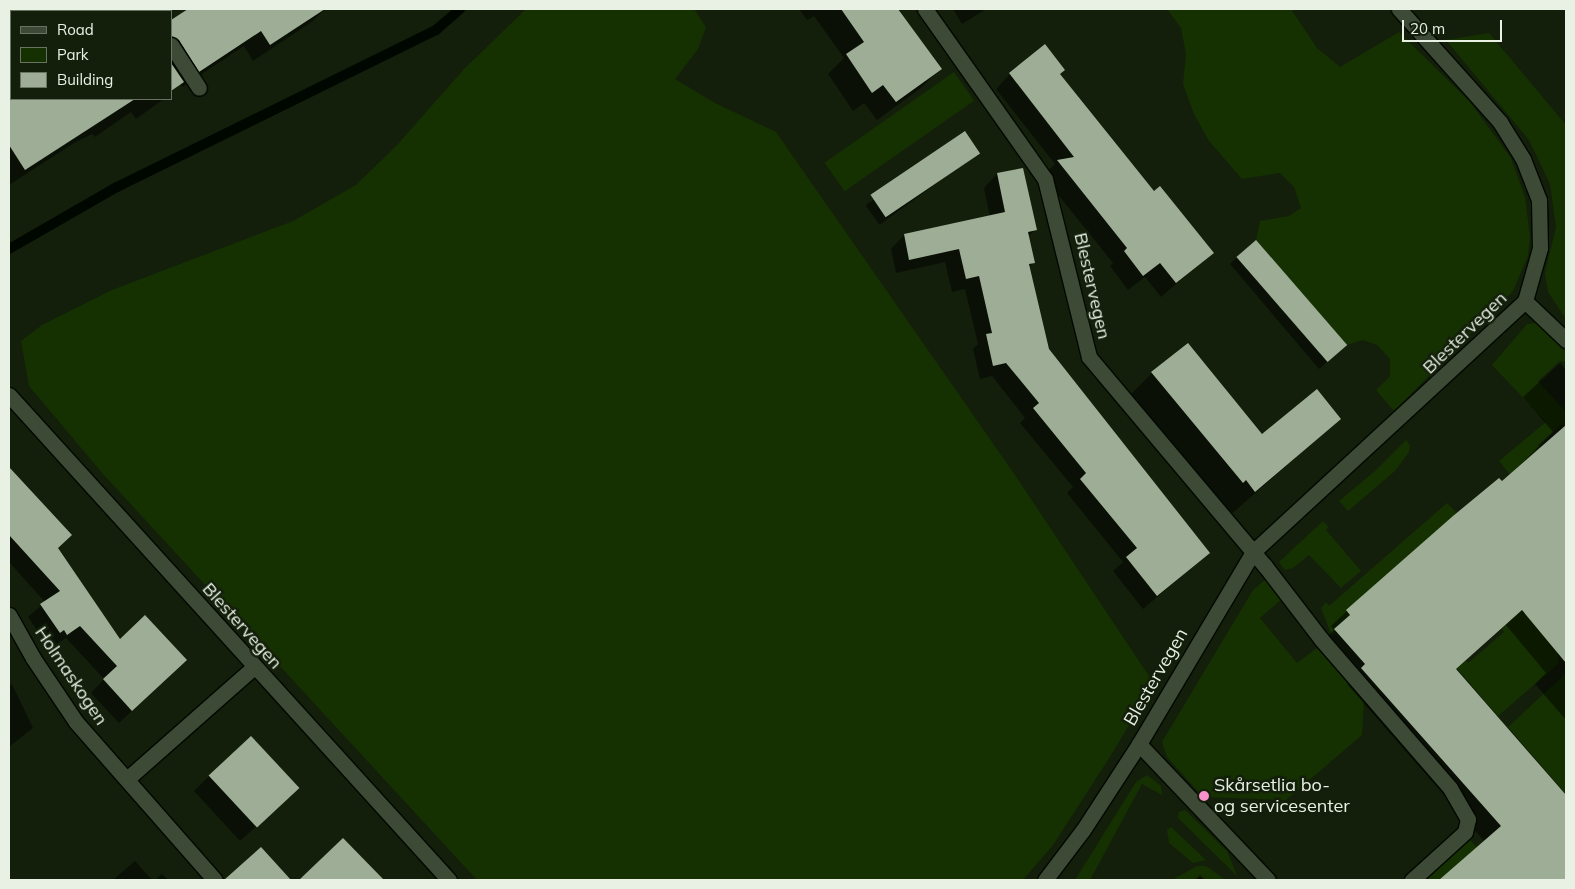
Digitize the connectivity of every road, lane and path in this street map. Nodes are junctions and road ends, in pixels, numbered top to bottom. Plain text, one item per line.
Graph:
1 (925, 9) edge
2 (1400, 9) edge
3 (172, 47) edge
4 (198, 88) dead end
5 (1525, 301) junction
6 (1566, 340) edge
7 (9, 395) edge
8 (1252, 552) junction
9 (9, 614) edge
10 (254, 667) junction
11 (1139, 744) junction
12 (126, 779) junction
13 (215, 880) edge
14 (449, 880) edge
15 (1045, 880) edge
16 (1268, 880) edge
17 (1412, 880) edge

1 - 8 street, Blestervegen
2 - 5 street, Blestervegen
3 - 4 street
5 - 6 street, Blestervegen
5 - 8 street, Blestervegen
7 - 10 street, Blestervegen
8 - 11 street, Blestervegen
8 - 17 street
9 - 12 street, Holmaskogen
10 - 12 street
10 - 14 street, Blestervegen
11 - 15 street, Blestervegen
11 - 16 street, Blestervegen
12 - 13 street, Holmaskogen

